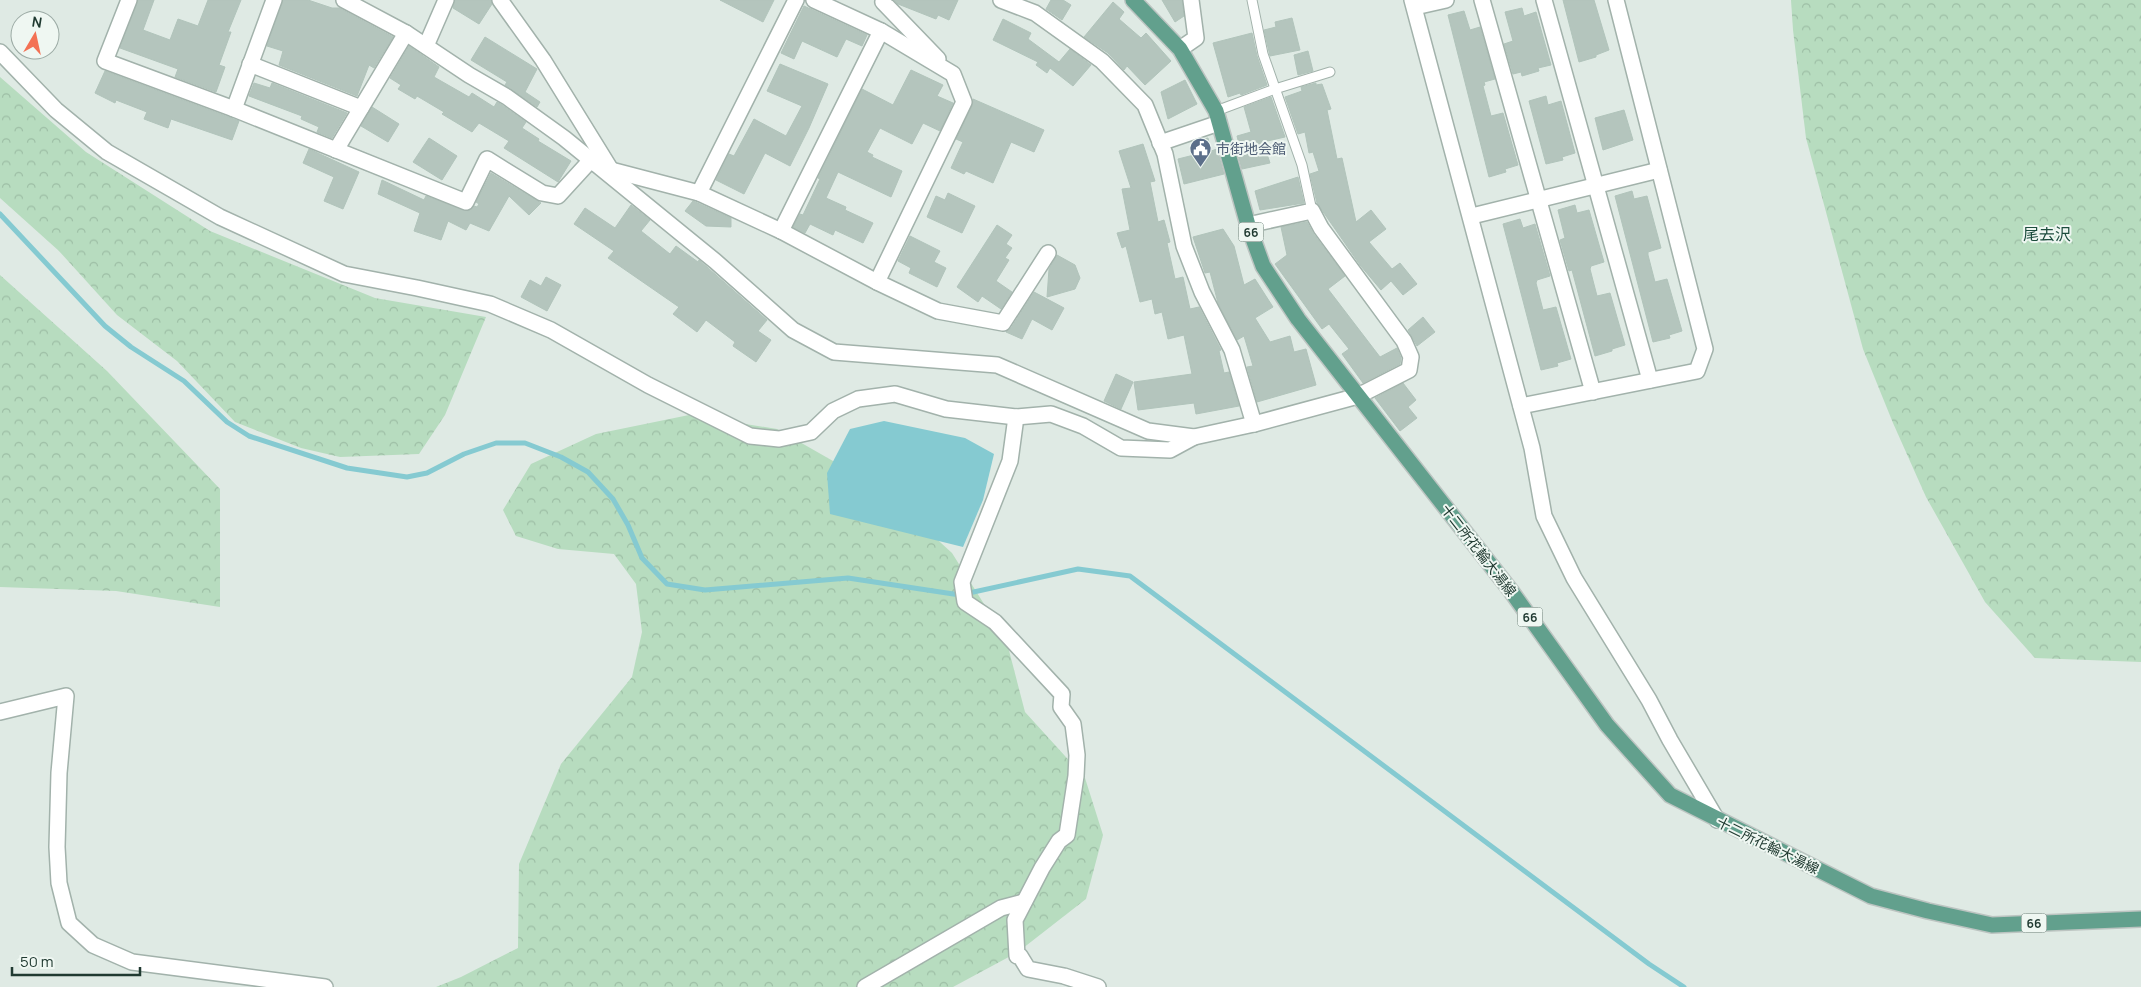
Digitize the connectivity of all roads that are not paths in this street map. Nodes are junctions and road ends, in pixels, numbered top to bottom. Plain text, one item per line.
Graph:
1 (129, 0) edge
2 (274, 0) edge
3 (344, 0) edge
4 (446, 0) edge
5 (500, 0) edge
6 (796, 0) edge
7 (814, 0) edge
8 (884, 0) edge
9 (1001, 0) edge
10 (1133, 0) edge
11 (1191, 0) edge
12 (1252, 0) edge
13 (1446, 0) edge
14 (1482, 0) edge
15 (1544, 0) edge
16 (1616, 0) edge
17 (1414, 4) edge
18 (881, 31) junction
19 (406, 33) junction
20 (426, 46) junction
21 (1180, 49) junction
22 (0, 52) edge
23 (250, 64) junction
24 (1330, 72) dead end
25 (953, 74) junction
26 (1276, 89) junction
27 (361, 108) junction
28 (234, 109) junction
29 (1218, 117) junction
30 (1160, 143) junction
31 (336, 150) junction
32 (590, 161) junction
33 (611, 170) junction
34 (1659, 170) junction
35 (1595, 185) junction
36 (699, 193) junction
37 (1539, 199) junction
38 (1312, 211) junction
39 (1472, 216) junction
40 (1248, 225) junction
41 (781, 231) junction
42 (1048, 253) dead end
43 (877, 282) junction
44 (1650, 380) junction
45 (1593, 392) junction
46 (1358, 396) junction
47 (1521, 406) junction
48 (1016, 418) junction
49 (1254, 424) junction
50 (1194, 437) junction
51 (0, 712) edge
52 (1716, 820) junction
53 (1024, 902) junction
54 (2141, 919) edge
55 (325, 987) edge
56 (865, 987) edge
57 (1098, 987) edge

1 - 28 street
2 - 23 street
3 - 19 street
4 - 20 street
5 - 33 street
6 - 36 street
7 - 18 street
8 - 25 street
9 - 30 street
10 - 21 main road, 十二所花輪大湯線 / 66
11 - 21 street
12 - 26 lane
13 - 17 street
14 - 37 street
15 - 35 street
16 - 34 street
17 - 39 street
18 - 25 street
18 - 41 street
19 - 20 street
19 - 27 street
20 - 32 street
21 - 29 main road, 十二所花輪大湯線 / 66
22 - 48 street
23 - 27 street
23 - 28 street
24 - 26 lane
25 - 43 street
26 - 29 lane
26 - 38 lane
27 - 31 street
28 - 31 street
29 - 30 street
29 - 40 main road, 十二所花輪大湯線 / 66
30 - 49 street
31 - 32 street
32 - 33 street
32 - 50 street
33 - 36 street
34 - 35 street
34 - 44 street
35 - 37 street
35 - 44 street
36 - 41 street
37 - 39 street
37 - 45 street
38 - 40 street
38 - 46 street
39 - 47 street
40 - 46 main road, 十二所花輪大湯線 / 66
41 - 43 street
42 - 43 street
44 - 45 street
45 - 47 street
46 - 49 street
46 - 52 main road, 十二所花輪大湯線 / 66
47 - 52 street
48 - 50 street
48 - 53 street
49 - 50 street
51 - 55 street
52 - 54 main road, 十二所花輪大湯線 / 66
53 - 56 street
53 - 57 street

